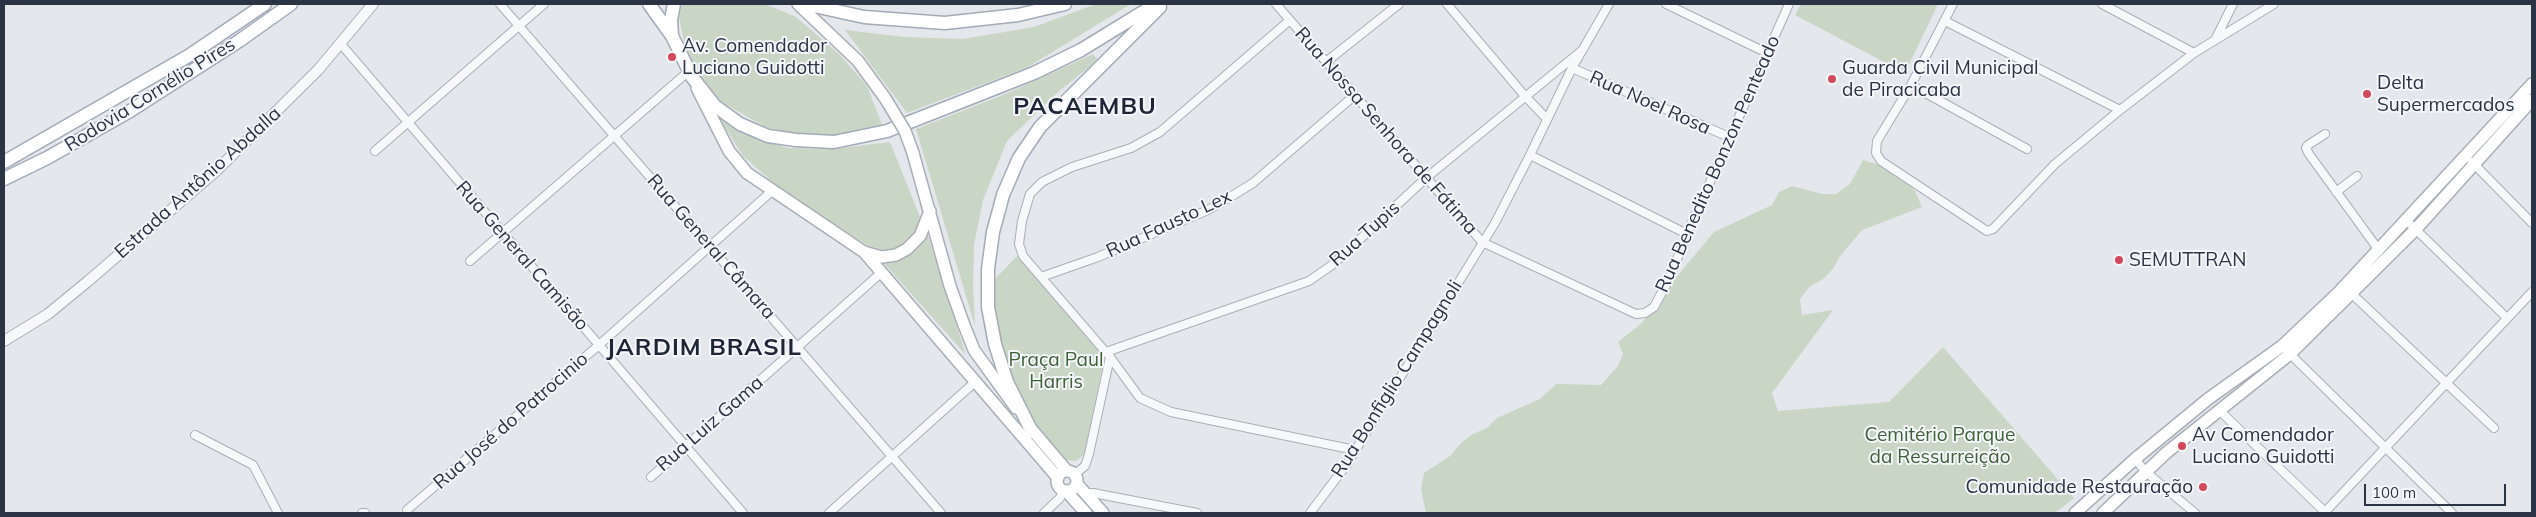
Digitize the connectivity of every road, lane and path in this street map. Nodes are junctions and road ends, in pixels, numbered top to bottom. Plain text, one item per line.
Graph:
1 (264, 4) edge
2 (291, 4) edge
3 (374, 4) edge
4 (500, 4) edge
5 (544, 4) edge
6 (649, 4) edge
7 (674, 4) edge
8 (798, 4) edge
9 (804, 4) edge
10 (1065, 4) edge
11 (1156, 4) edge
12 (1164, 4) edge
13 (1276, 4) edge
14 (1399, 4) edge
15 (1447, 4) edge
16 (1609, 4) edge
17 (1666, 4) edge
18 (1789, 4) edge
19 (1953, 4) edge
20 (2102, 4) edge
21 (2233, 4) edge
22 (2274, 4) edge
23 (1290, 20) junction
24 (1945, 20) junction
25 (519, 25) junction
26 (672, 36) junction
27 (2215, 41) junction
28 (340, 43) junction
29 (1585, 47) junction
30 (1767, 53) junction
31 (2194, 53) junction
32 (1326, 62) junction
33 (1572, 68) junction
34 (691, 74) junction
35 (2532, 84) edge
36 (1911, 85) junction
37 (1355, 95) junction
38 (1524, 95) junction
39 (2532, 100) edge
40 (2120, 110) junction
41 (1547, 119) junction
42 (409, 124) junction
43 (2325, 134) dead end
44 (616, 136) junction
45 (1729, 137) junction
46 (2027, 149) dead end
47 (375, 151) dead end
48 (1530, 155) junction
49 (2465, 155) junction
50 (4, 162) edge
51 (2474, 164) junction
52 (2357, 176) dead end
53 (1426, 178) junction
54 (4, 179) edge
55 (772, 191) junction
56 (2336, 192) junction
57 (930, 211) junction
58 (2405, 219) junction
59 (2532, 223) edge
60 (2416, 229) junction
61 (503, 234) junction
62 (1687, 234) junction
63 (1482, 242) junction
64 (711, 246) junction
65 (2378, 249) junction
66 (864, 252) junction
67 (470, 261) dead end
68 (882, 272) junction
69 (1041, 277) junction
70 (2532, 292) edge
71 (2352, 294) junction
72 (1636, 314) joint
73 (2507, 318) junction
74 (4, 341) edge
75 (599, 345) junction
76 (798, 347) junction
77 (2286, 350) junction
78 (1108, 355) junction
79 (975, 382) junction
80 (2447, 382) junction
81 (2219, 410) junction
82 (2494, 428) dead end
83 (1032, 432) junction
84 (195, 435) dead end
85 (685, 445) junction
86 (2384, 448) junction
87 (1355, 450) junction
88 (892, 457) junction
89 (2135, 459) junction
90 (2146, 472) junction
91 (650, 477) dead end
92 (1069, 477) junction
93 (1065, 490) junction
94 (1086, 494) junction
95 (407, 510) dead end
96 (278, 513) edge
97 (744, 513) edge
98 (829, 513) edge
99 (941, 513) edge
100 (1044, 513) edge
101 (1086, 513) edge
102 (1102, 513) edge
103 (1197, 513) edge
104 (1310, 513) edge
105 (2075, 513) edge
106 (2103, 513) edge
107 (2195, 513) edge
108 (2324, 513) edge
109 (2452, 513) edge

1 - 50 main road, Rodovia Cornélio Pires
2 - 54 main road, Rodovia Cornélio Pires
3 - 28 street, Estrada Antônio Abdalla
4 - 25 street, Rua General Câmara
5 - 25 street
6 - 26 main road
7 - 26 main road
8 - 57 main road, bridge
9 - 10 main road
11 - 34 main road
12 - 83 main road
13 - 23 street, Rua Nossa Senhora de Fátima
14 - 32 street
15 - 38 street
16 - 29 street, Rua Bonfiglio Campagnoli
17 - 30 street
18 - 30 street, Rua Benedito Bonzon Penteado
19 - 24 street
20 - 31 street
21 - 27 street
22 - 27 street
23 - 32 street, Rua Nossa Senhora de Fátima
23 - 69 street
24 - 36 street
24 - 40 street
25 - 42 street
25 - 44 street, Rua General Câmara
26 - 34 main road
27 - 31 street
28 - 42 street, Rua General Camisão
28 - 74 street, Estrada Antônio Abdalla
29 - 33 street, Rua Bonfiglio Campagnoli
29 - 38 street, Rua Tupis
30 - 45 street, Rua Benedito Bonzon Penteado
31 - 40 street
32 - 37 street, Rua Nossa Senhora de Fátima
33 - 41 street, Rua Bonfiglio Campagnoli
33 - 45 street, Rua Noel Rosa
34 - 44 street
34 - 55 main road
35 - 49 main road
36 - 40 street
36 - 46 street
37 - 53 street, Rua Nossa Senhora de Fátima
37 - 69 street, Rua Fausto Lex
38 - 41 street
38 - 53 street, Rua Tupis
39 - 51 main road
41 - 48 street, Rua Bonfiglio Campagnoli
42 - 47 street
42 - 61 street, Rua General Camisão
43 - 56 street
44 - 61 street
44 - 64 street, Rua General Câmara
45 - 62 street, Rua Benedito Bonzon Penteado
48 - 62 street
48 - 63 street, Rua Bonfiglio Campagnoli
49 - 51 street
49 - 58 main road
51 - 59 street
51 - 60 main road
52 - 56 street
53 - 63 street, Rua Nossa Senhora de Fátima
53 - 78 street, Rua Tupis
55 - 64 street, Rua José do Patrocinio
55 - 66 main road
56 - 65 street
57 - 66 main road
57 - 83 main road
58 - 60 street
58 - 65 main road
60 - 71 main road
60 - 73 street
61 - 67 street
61 - 75 street, Rua General Camisão
62 - 72 street, Rua Benedito Bonzon Penteado
63 - 72 street, Rua Nossa Senhora de Fátima
63 - 87 street, Rua Bonfiglio Campagnoli
64 - 75 street, Rua José do Patrocinio
64 - 76 street, Rua General Câmara
65 - 77 main road
66 - 68 main road
68 - 76 street, Rua Luiz Gama
68 - 79 main road
69 - 78 street
70 - 73 street
71 - 77 main road
71 - 80 street
73 - 80 street
75 - 85 street, Rua General Camisão
75 - 95 street, Rua José do Patrocinio
76 - 85 street, Rua Luiz Gama
76 - 88 street, Rua General Câmara
77 - 81 main road
77 - 86 street
77 - 89 main road
78 - 87 street
78 - 92 street
79 - 88 street
79 - 92 main road
80 - 82 street
80 - 86 street
81 - 90 main road
81 - 108 street
83 - 92 main road
84 - 96 street
85 - 91 street, Rua Luiz Gama
85 - 97 street, Rua General Camisão
86 - 108 street
86 - 109 street
87 - 104 street, Rua Bonfiglio Campagnoli
88 - 98 street
88 - 99 street, Rua General Câmara
89 - 90 street
89 - 105 main road
90 - 106 main road
90 - 107 street
92 - 93 main road
92 - 94 main road
93 - 100 street
93 - 101 main road
94 - 102 main road
94 - 103 street

